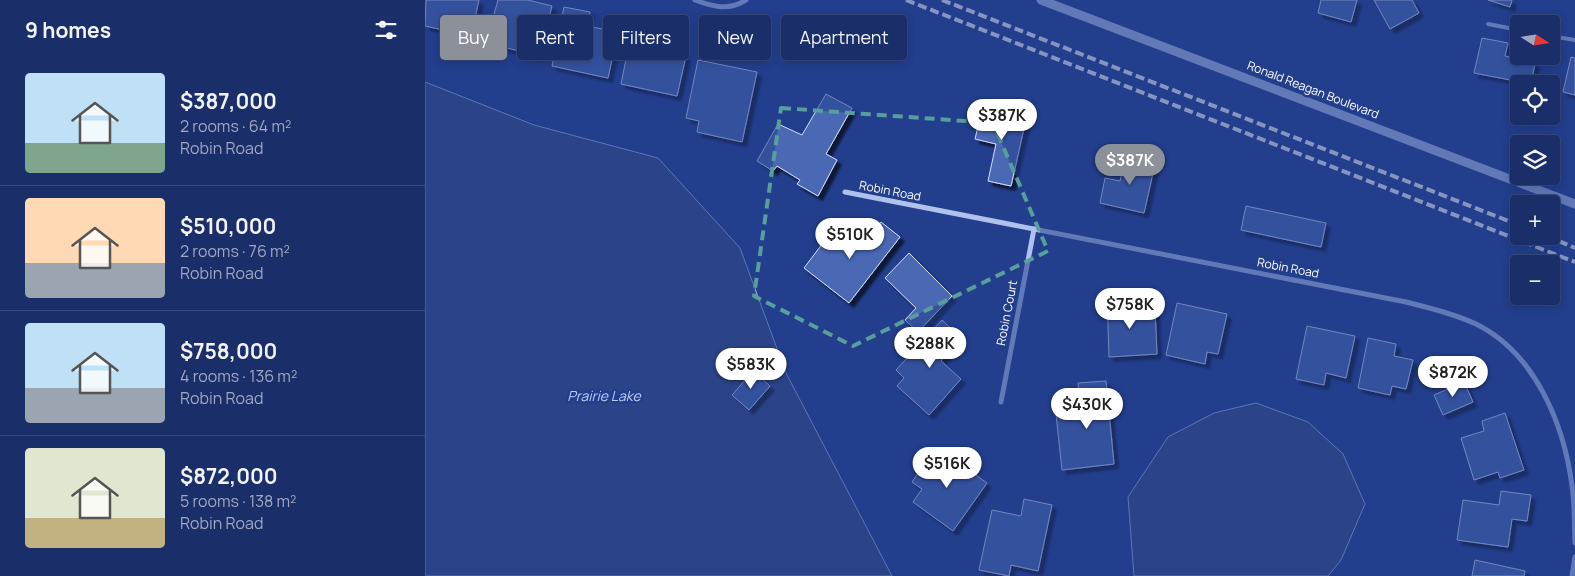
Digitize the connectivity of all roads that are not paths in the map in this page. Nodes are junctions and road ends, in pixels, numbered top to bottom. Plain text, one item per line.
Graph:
1 (695, 0) edge
2 (746, 0) edge
3 (1041, 0) edge
4 (1488, 24) dead end
5 (1510, 28) edge
6 (1560, 38) edge
7 (1575, 40) edge
8 (845, 192) dead end
9 (1575, 204) edge
10 (1034, 229) junction
11 (1001, 402) dead end
12 (1575, 543) edge
13 (1575, 558) edge
14 (1572, 576) edge

1 - 2 street
3 - 9 street, Ronald Reagan Boulevard
4 - 5 lane
6 - 7 lane
8 - 10 street, Robin Road
10 - 11 street, Robin Court
10 - 12 street, Robin Road
13 - 14 street

